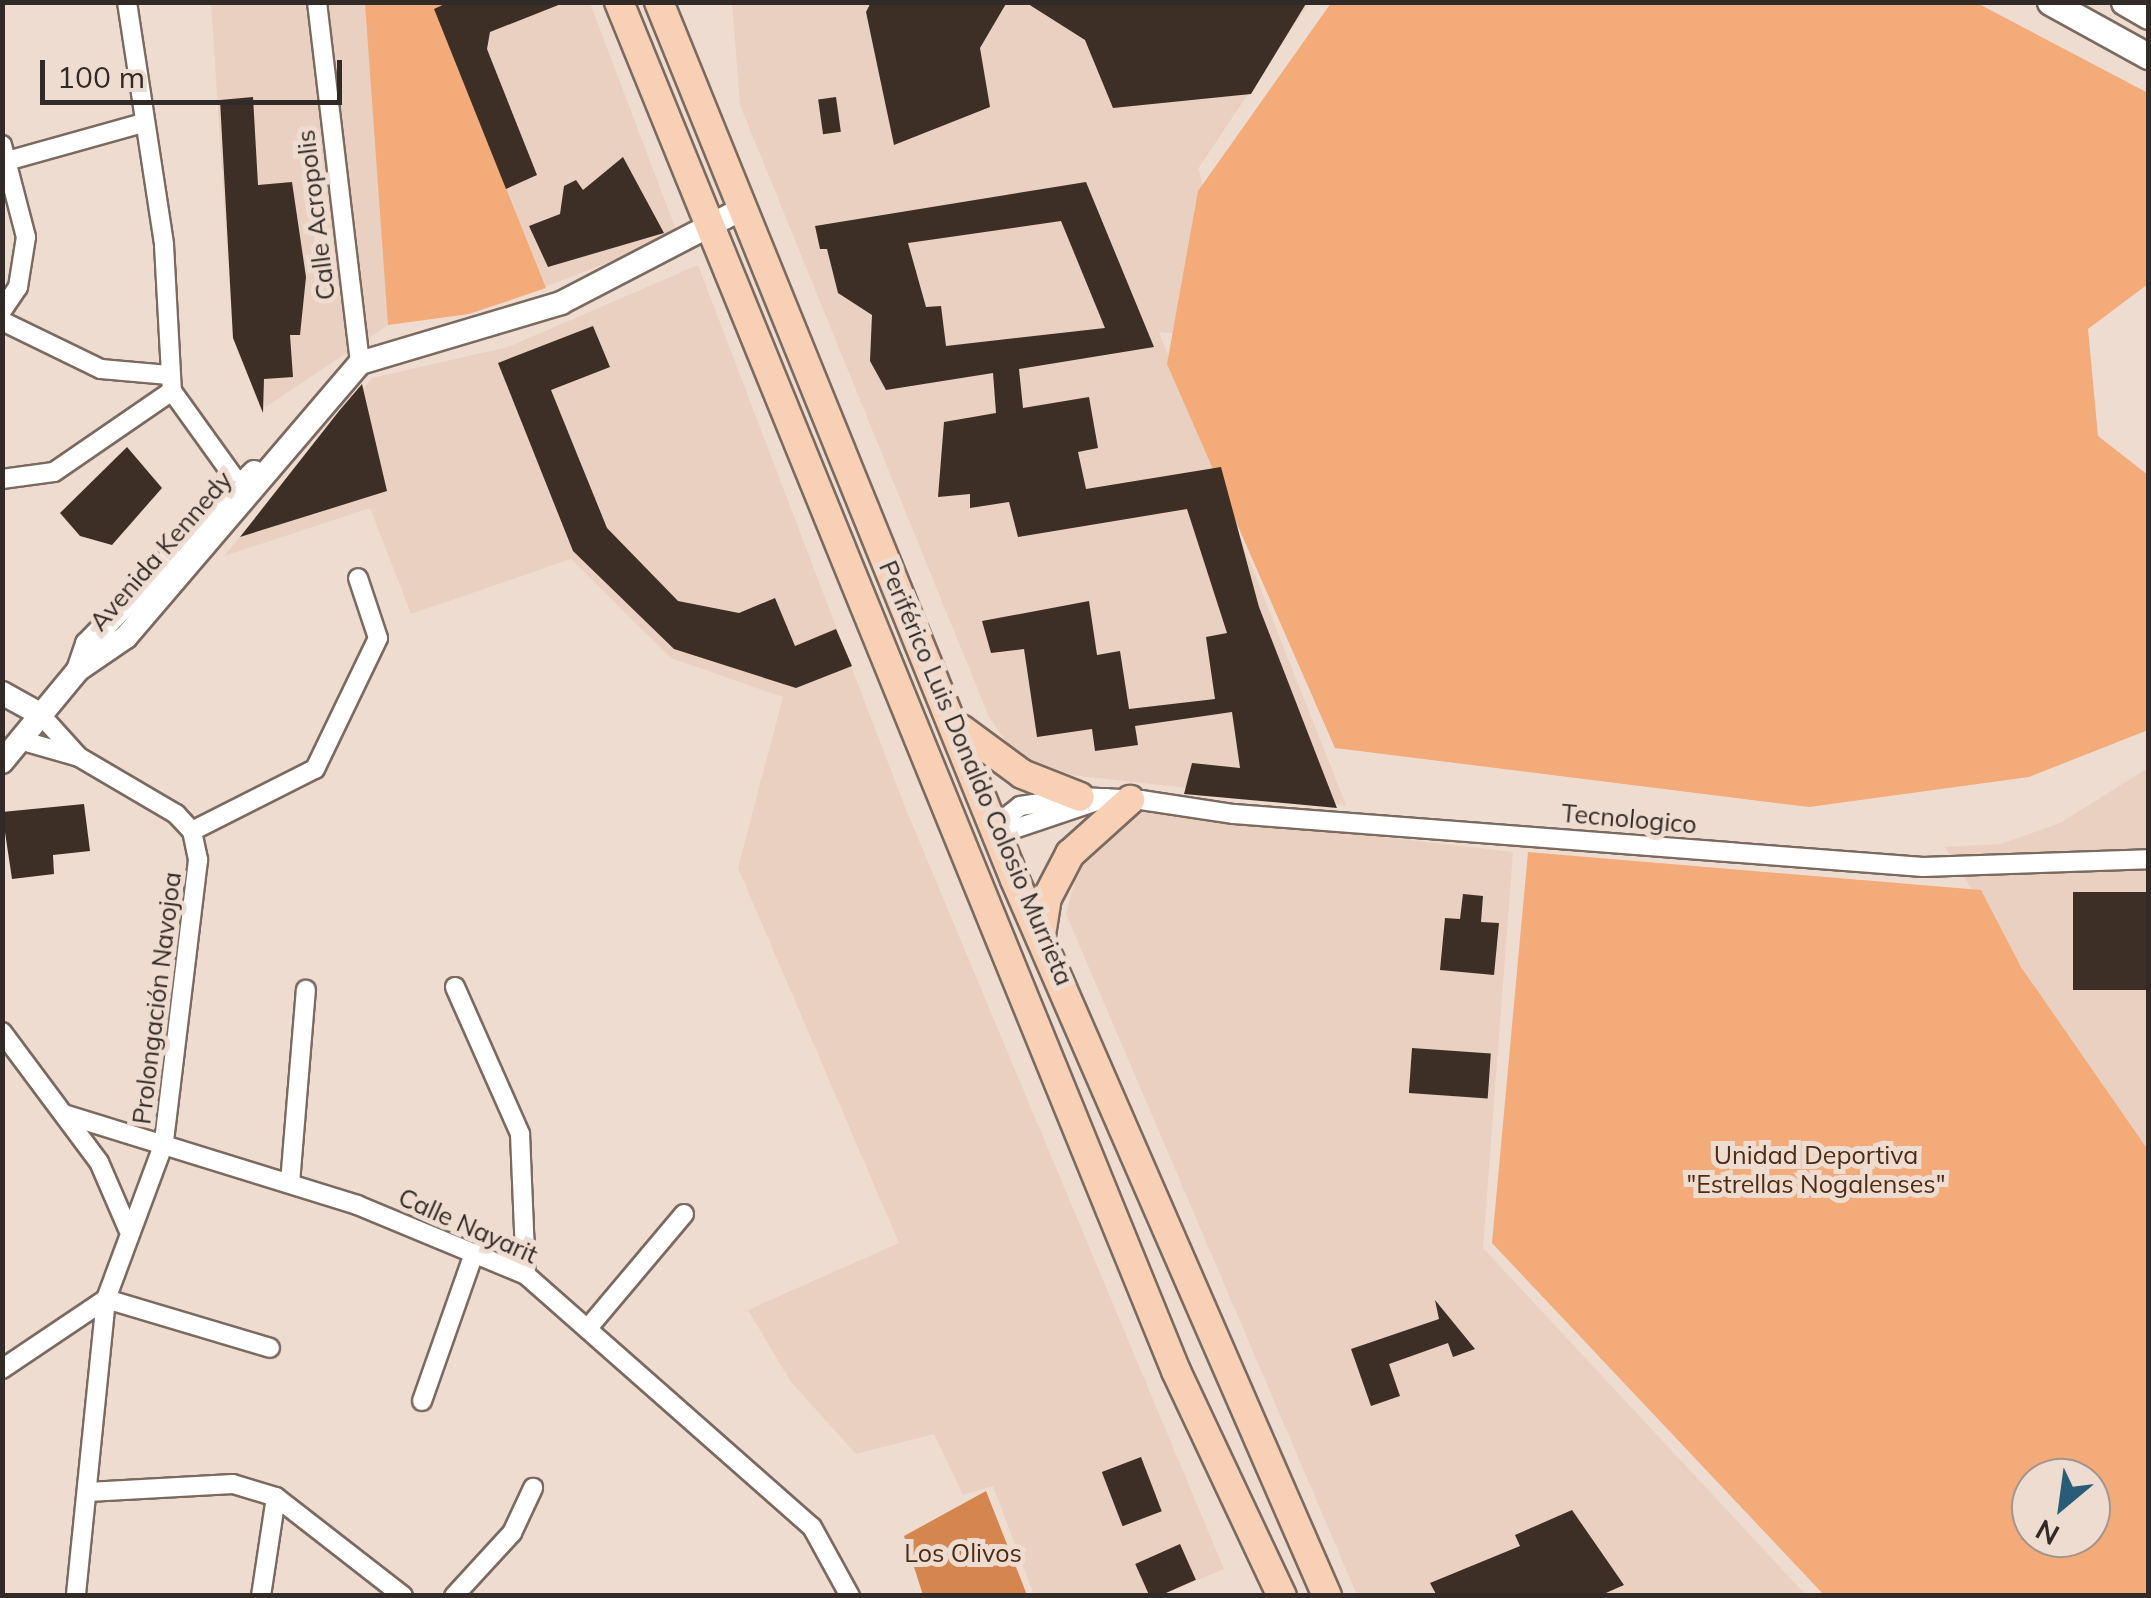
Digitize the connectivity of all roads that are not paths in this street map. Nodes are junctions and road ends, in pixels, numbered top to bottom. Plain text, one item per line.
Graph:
1 (127, 2) edge
2 (317, 2) edge
3 (619, 2) edge
4 (659, 2) edge
5 (2050, 2) edge
6 (2124, 2) edge
7 (2148, 16) edge
8 (2148, 56) edge
9 (142, 123) junction
10 (5, 153) edge
11 (740, 210) junction
12 (712, 224) junction
13 (2, 311) edge
14 (2, 321) edge
15 (360, 362) junction
16 (170, 383) junction
17 (2, 479) edge
18 (243, 490) junction
19 (358, 578) dead end
20 (2, 694) edge
21 (40, 714) junction
22 (917, 725) junction
23 (959, 728) junction
24 (11, 734) edge
25 (78, 757) junction
26 (2, 762) edge
27 (1105, 799) junction
28 (996, 825) junction
29 (192, 831) junction
30 (2148, 859) edge
31 (1041, 935) junction
32 (1001, 941) junction
33 (455, 986) dead end
34 (306, 990) dead end
35 (2, 1032) edge
36 (67, 1115) junction
37 (164, 1142) junction
38 (290, 1184) junction
39 (684, 1214) dead end
40 (128, 1229) junction
41 (474, 1253) junction
42 (526, 1275) junction
43 (106, 1299) junction
44 (588, 1328) junction
45 (270, 1348) dead end
46 (2, 1368) edge
47 (422, 1401) dead end
48 (532, 1488) dead end
49 (88, 1492) junction
50 (276, 1496) junction
51 (76, 1596) edge
52 (261, 1596) edge
53 (403, 1596) edge
54 (454, 1596) edge
55 (850, 1596) edge
56 (1282, 1596) edge
57 (1326, 1596) edge

1 - 9 street
2 - 15 street, Calle Acropolis
3 - 12 main road, Periférico Luis Donaldo Colosio Murrieta
4 - 11 main road, Periférico Luis Donaldo Colosio Murrieta
5 - 8 main road
6 - 7 main road
9 - 10 street
9 - 16 street
10 - 13 street
11 - 12 street
11 - 23 main road, Periférico Luis Donaldo Colosio Murrieta
12 - 15 street
12 - 22 main road, Periférico Luis Donaldo Colosio Murrieta
14 - 16 street
15 - 18 street, Avenida Kennedy
16 - 17 street
16 - 18 street
18 - 21 street, Avenida Kennedy
19 - 29 street
20 - 21 street
21 - 24 street, Avenida Kennedy
21 - 25 street
22 - 28 main road
22 - 32 main road, Periférico Luis Donaldo Colosio Murrieta
23 - 27 main road
23 - 28 main road, Periférico Luis Donaldo Colosio Murrieta
24 - 25 street
24 - 26 street, Avenida Kennedy
25 - 29 street
27 - 28 street, Tecnologico
27 - 28 street, Tecnologico
27 - 30 street, Tecnologico
27 - 31 main road
28 - 31 main road, Periférico Luis Donaldo Colosio Murrieta
28 - 32 main road
29 - 37 street, Prolongación Navojoa
31 - 57 main road, Periférico Luis Donaldo Colosio Murrieta
32 - 56 main road, Periférico Luis Donaldo Colosio Murrieta
33 - 42 street
34 - 38 street
35 - 36 street
36 - 37 street, Calle Nayarit
36 - 40 street
37 - 38 street, Calle Nayarit
37 - 40 street, Prolongación Navojoa
38 - 41 street, Calle Nayarit
39 - 44 street
40 - 43 street, Prolongación Navojoa
41 - 42 street, Calle Nayarit
41 - 47 street
42 - 44 street, Calle Nayarit
43 - 45 street
43 - 46 street
43 - 49 street, Prolongación Navojoa
44 - 55 street, Calle Nayarit
48 - 54 street
49 - 50 street
49 - 51 street, Prolongación Navojoa
50 - 52 street
50 - 53 street

